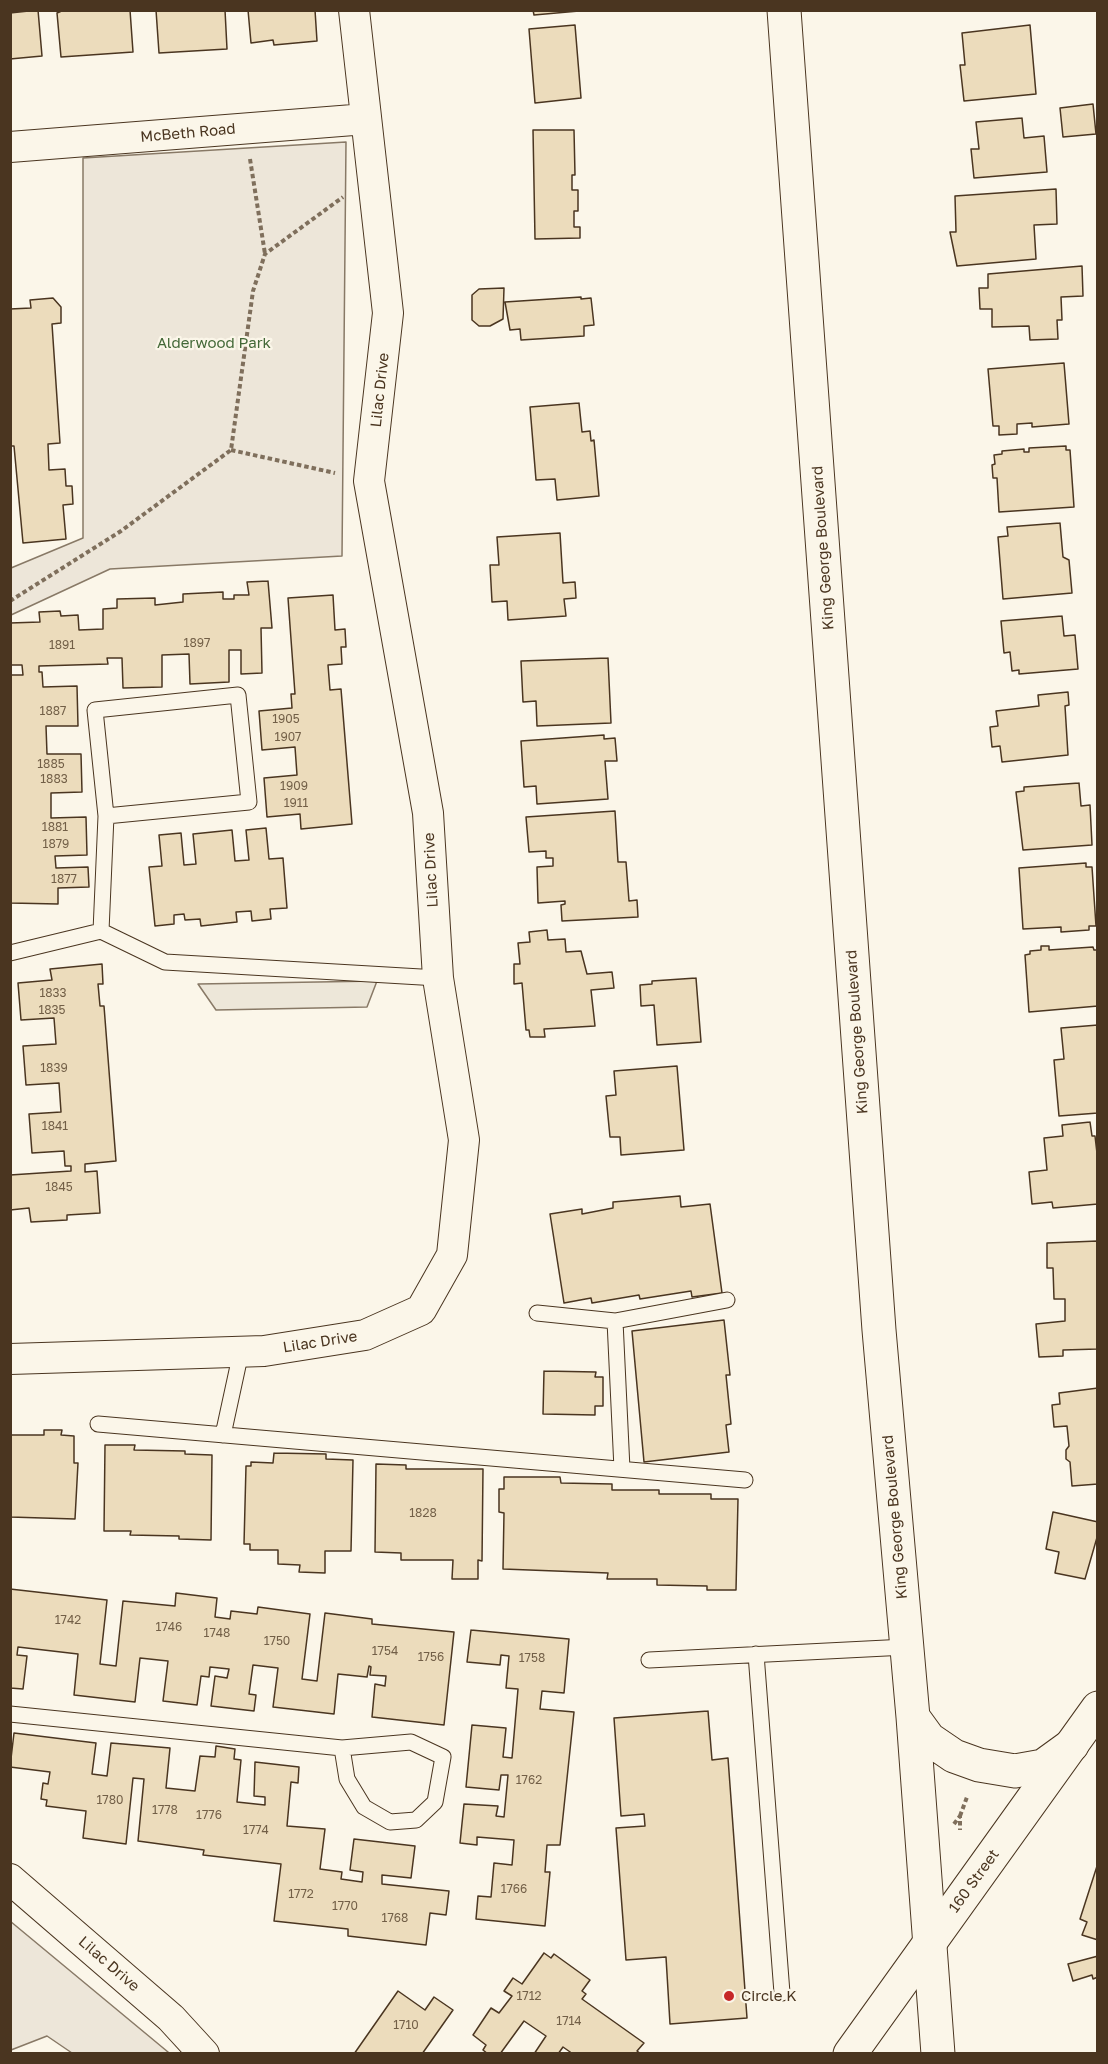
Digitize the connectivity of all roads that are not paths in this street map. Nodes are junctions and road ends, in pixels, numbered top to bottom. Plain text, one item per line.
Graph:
1 (354, 10) edge
2 (784, 10) edge
3 (366, 119) junction
4 (10, 147) edge
5 (106, 816) junction
6 (101, 931) junction
7 (10, 953) edge
8 (438, 978) junction
9 (727, 1300) dead end
10 (537, 1313) dead end
11 (615, 1321) junction
12 (241, 1352) junction
13 (10, 1359) edge
14 (98, 1424) dead end
15 (223, 1435) junction
16 (622, 1469) junction
17 (745, 1479) dead end
18 (906, 1647) junction
19 (756, 1654) junction
20 (649, 1660) dead end
21 (1098, 1708) edge
22 (10, 1714) edge
23 (913, 1717) junction
24 (1072, 1745) junction
25 (342, 1748) junction
26 (10, 1879) edge
27 (929, 1943) junction
28 (782, 1993) dead end
29 (204, 2054) edge
30 (850, 2054) edge
31 (938, 2054) edge

1 - 3 street, Lilac Drive
2 - 18 main road, King George Boulevard
3 - 4 street, McBeth Road
3 - 8 street, Lilac Drive
5 - 5 lane
5 - 6 lane
6 - 7 lane
6 - 8 lane
8 - 12 street, Lilac Drive
9 - 11 lane
10 - 11 lane
11 - 16 lane
12 - 13 street, Lilac Drive
12 - 15 lane
14 - 15 lane
15 - 16 lane
16 - 17 lane
18 - 19 lane
18 - 23 main road, King George Boulevard
19 - 20 lane
19 - 28 lane
21 - 24 main road, 160 Street
22 - 25 lane
23 - 24 main road
23 - 27 main road, King George Boulevard
24 - 27 main road, 160 Street
25 - 25 lane
26 - 29 street, Lilac Drive
27 - 30 main road, 160 Street
27 - 31 main road, King George Boulevard

